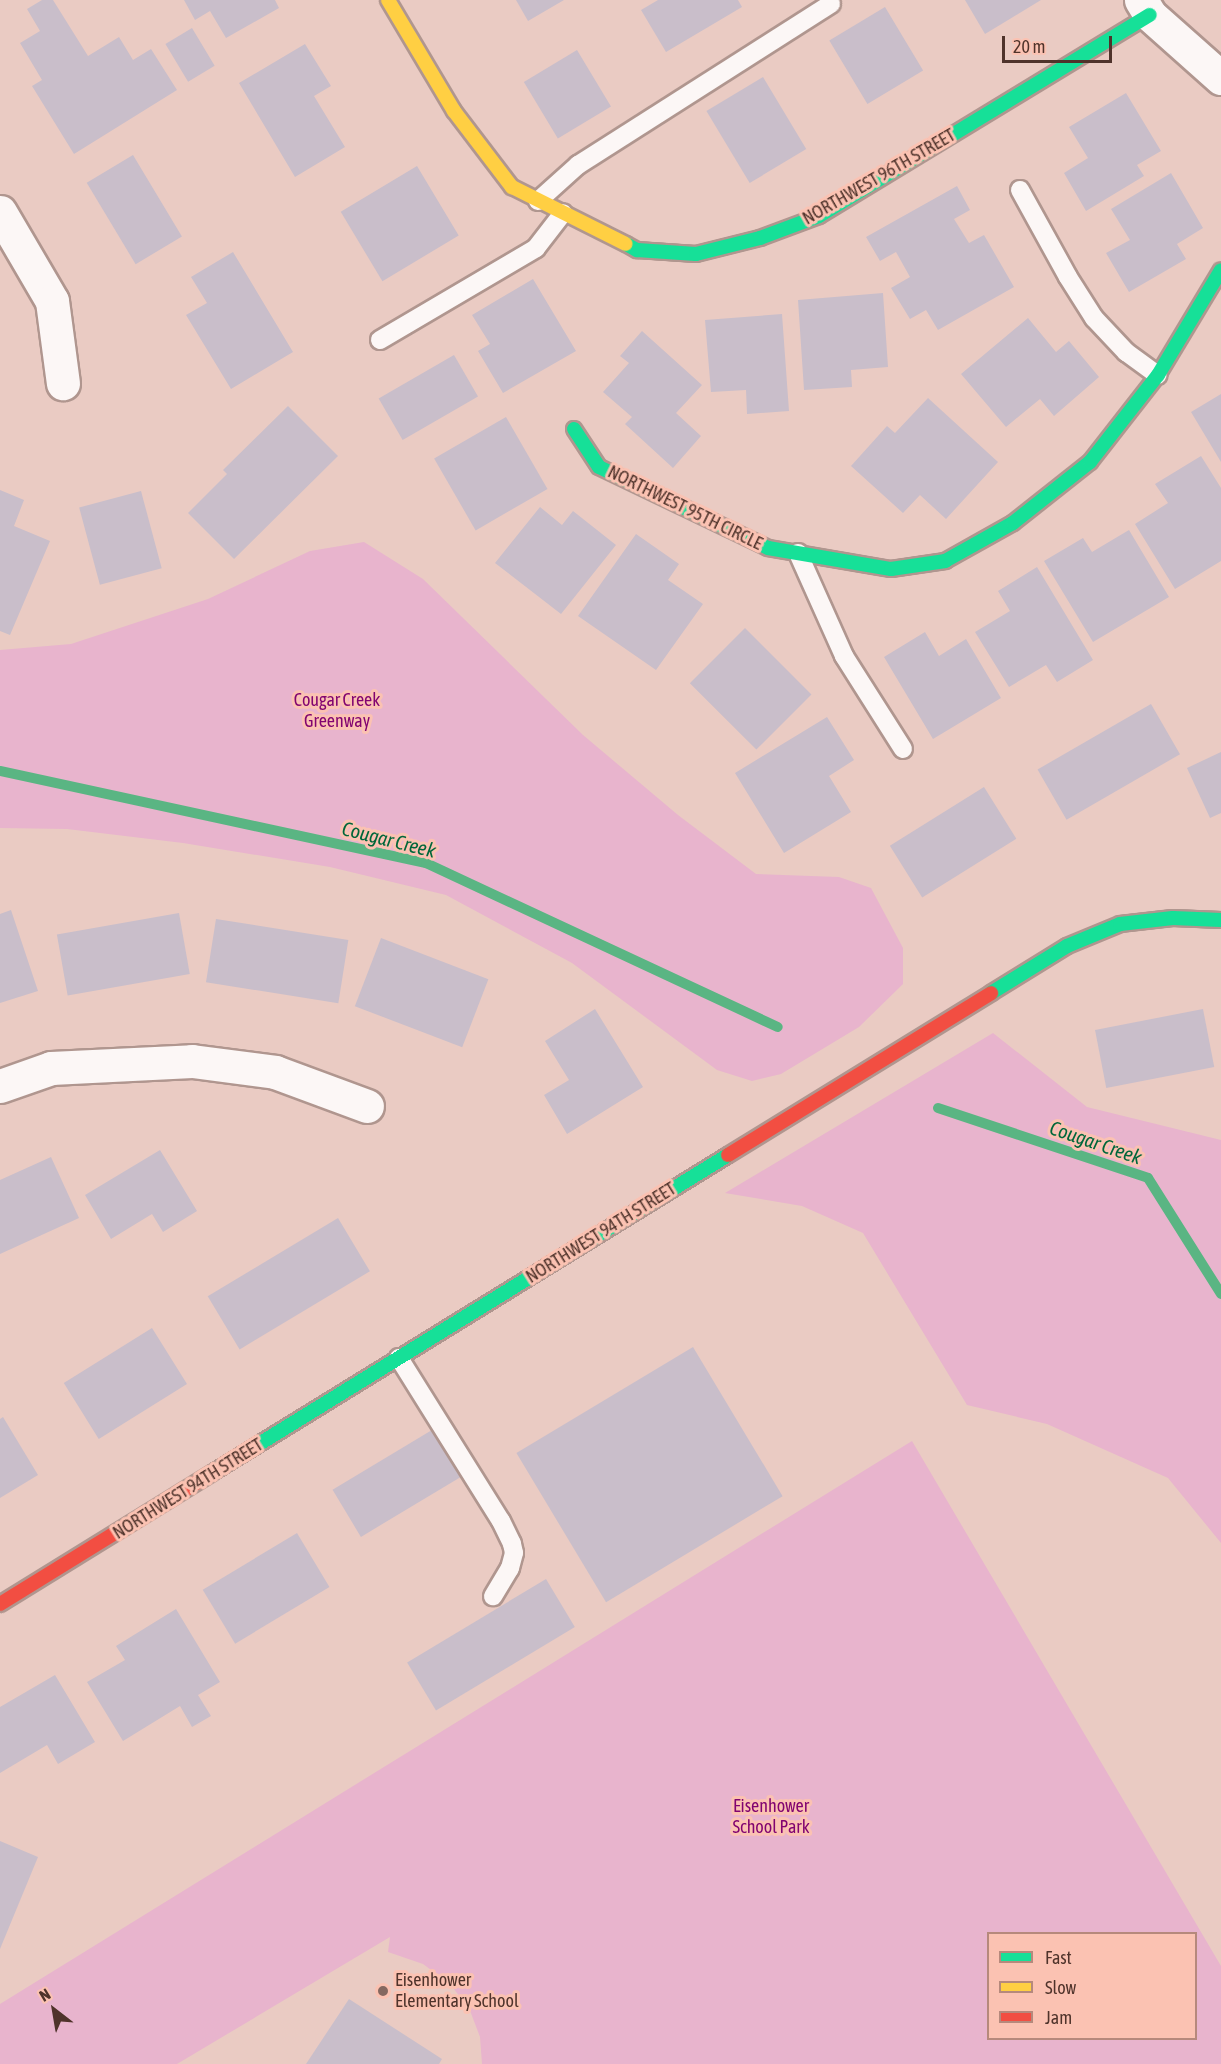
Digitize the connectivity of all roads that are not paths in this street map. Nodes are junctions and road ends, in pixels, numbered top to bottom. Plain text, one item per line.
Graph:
1 (388, 0) edge
2 (831, 4) dead end
3 (1146, 8) edge
4 (1221, 78) edge
5 (1020, 190) dead end
6 (538, 201) junction
7 (0, 212) edge
8 (563, 213) junction
9 (1221, 270) edge
10 (380, 340) dead end
11 (1158, 375) junction
12 (63, 383) dead end
13 (574, 429) dead end
14 (798, 553) junction
15 (903, 749) dead end
16 (1221, 920) edge
17 (0, 1086) edge
18 (367, 1106) dead end
19 (399, 1358) junction
20 (493, 1596) dead end
21 (0, 1604) edge

1 - 6 street, NORTHWEST 96TH STREET
2 - 6 lane
3 - 4 street
3 - 8 street, NORTHWEST 96TH STREET
5 - 11 lane
6 - 8 street, NORTHWEST 96TH STREET
7 - 12 street
8 - 10 lane
9 - 11 street, NORTHWEST 95TH CIRCLE
11 - 14 street, NORTHWEST 95TH CIRCLE
13 - 14 street, NORTHWEST 95TH CIRCLE
14 - 15 lane
16 - 19 street, NORTHWEST 94TH STREET
17 - 18 street
19 - 20 lane
19 - 21 street, NORTHWEST 94TH STREET

